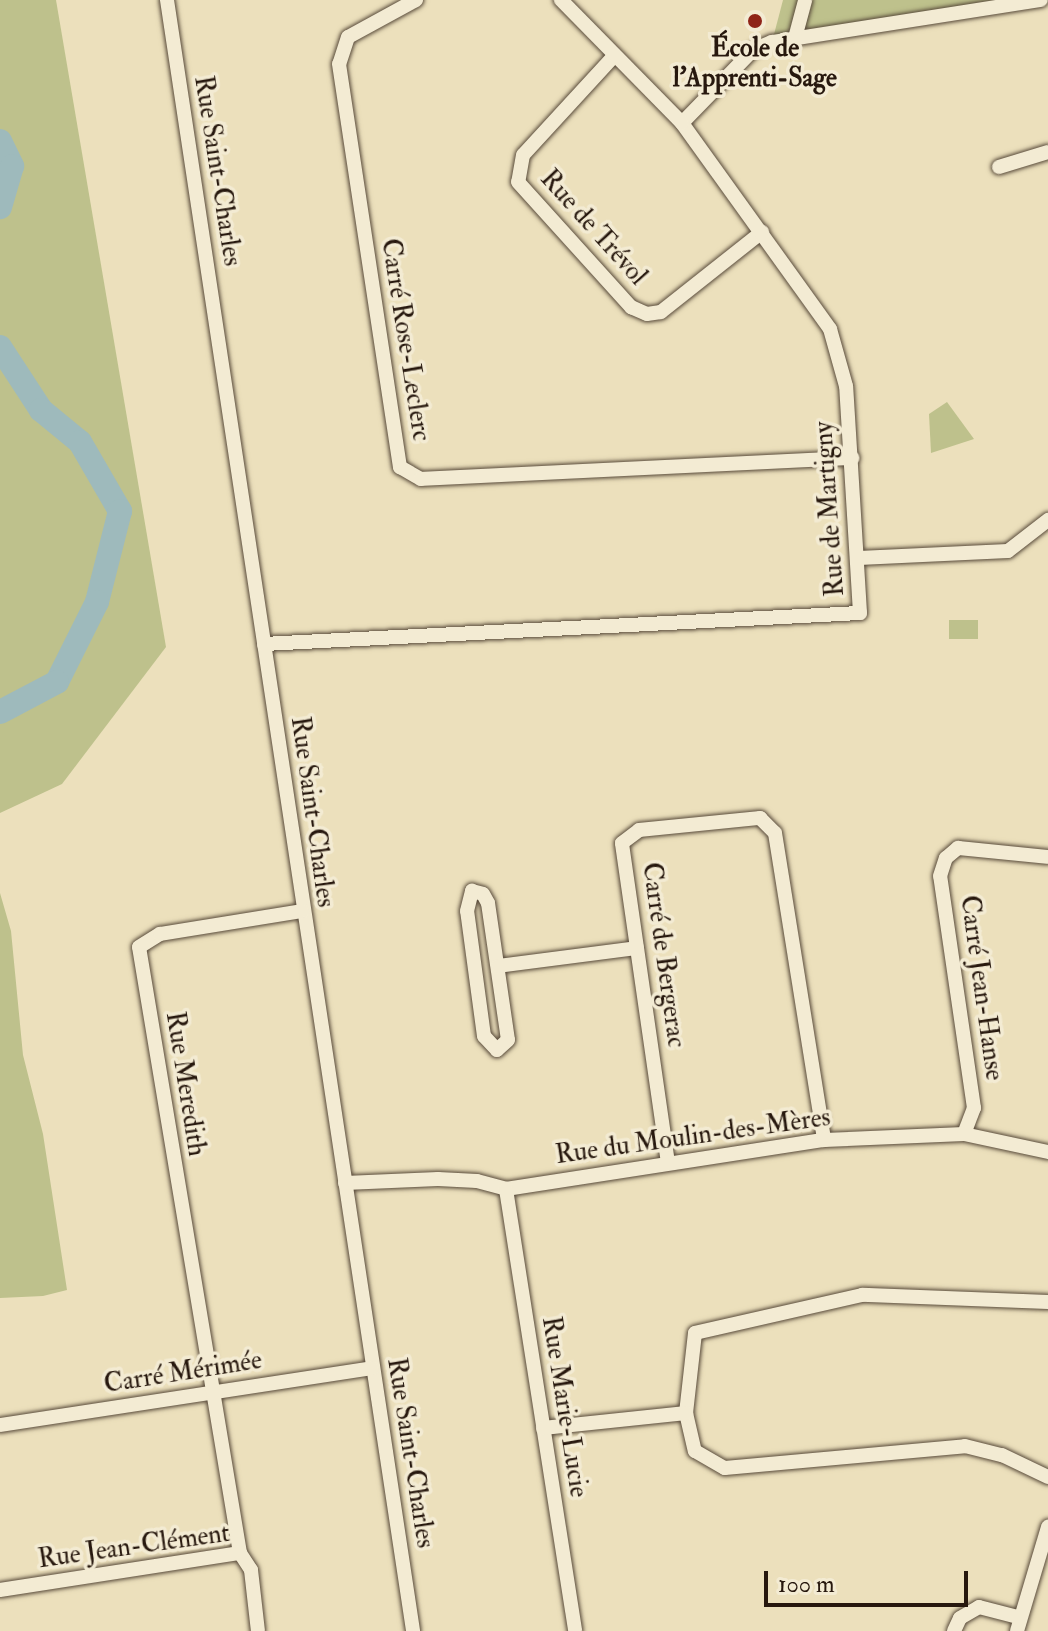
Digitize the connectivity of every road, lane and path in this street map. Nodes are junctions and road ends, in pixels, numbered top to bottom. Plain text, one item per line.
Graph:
1 (167, 0) edge
2 (416, 0) edge
3 (561, 0) edge
4 (805, 0) edge
5 (1041, 0) edge
6 (795, 38) junction
7 (614, 56) junction
8 (682, 123) junction
9 (1048, 152) edge
10 (999, 167) dead end
11 (762, 232) junction
12 (852, 458) junction
13 (1048, 520) edge
14 (859, 558) junction
15 (264, 644) junction
16 (1048, 857) edge
17 (302, 911) junction
18 (637, 948) junction
19 (498, 966) junction
20 (964, 1134) junction
21 (824, 1140) junction
22 (1048, 1152) edge
23 (668, 1163) junction
24 (345, 1183) junction
25 (506, 1189) junction
26 (1048, 1302) edge
27 (372, 1368) junction
28 (210, 1394) junction
29 (686, 1413) junction
30 (0, 1425) edge
31 (543, 1428) junction
32 (1048, 1477) edge
33 (1048, 1527) edge
34 (240, 1553) junction
35 (0, 1590) edge
36 (1018, 1624) edge
37 (258, 1631) edge
38 (413, 1631) edge
39 (575, 1631) edge
40 (954, 1631) edge

1 - 15 street, Rue Saint-Charles
2 - 12 street, Carré Rose-Leclerc
3 - 7 street, Rue de Martigny
4 - 6 street
5 - 6 street
6 - 8 street
7 - 8 street, Rue de Martigny
7 - 11 street, Rue de Trévol
8 - 11 street, Rue de Martigny
9 - 10 street
11 - 12 street, Rue de Martigny
12 - 14 street, Rue de Martigny
13 - 14 street
14 - 15 street, Rue de Martigny
15 - 17 street, Rue Saint-Charles
16 - 20 street, Carré Jean-Hanse
17 - 24 street, Rue Saint-Charles
17 - 28 street, Rue Meredith
18 - 19 street
18 - 21 street, Carré de Bergerac
18 - 23 street, Carré de Bergerac
19 - 19 street
20 - 21 street, Rue du Moulin-des-Mères
20 - 22 street, Rue du Moulin-des-Mères
21 - 23 street, Rue du Moulin-des-Mères
23 - 25 street, Rue du Moulin-des-Mères
24 - 25 street, Rue du Moulin-des-Mères
24 - 27 street, Rue Saint-Charles
25 - 31 street, Rue Marie-Lucie
26 - 29 street
27 - 28 street, Carré Mérimée
27 - 38 street, Rue Saint-Charles
28 - 30 street, Carré Mérimée
28 - 34 street
29 - 31 street
29 - 32 street
31 - 39 street, Rue Marie-Lucie
33 - 36 street
34 - 35 street, Rue Jean-Clément
34 - 37 street, Rue Jean-Clément
36 - 40 street

